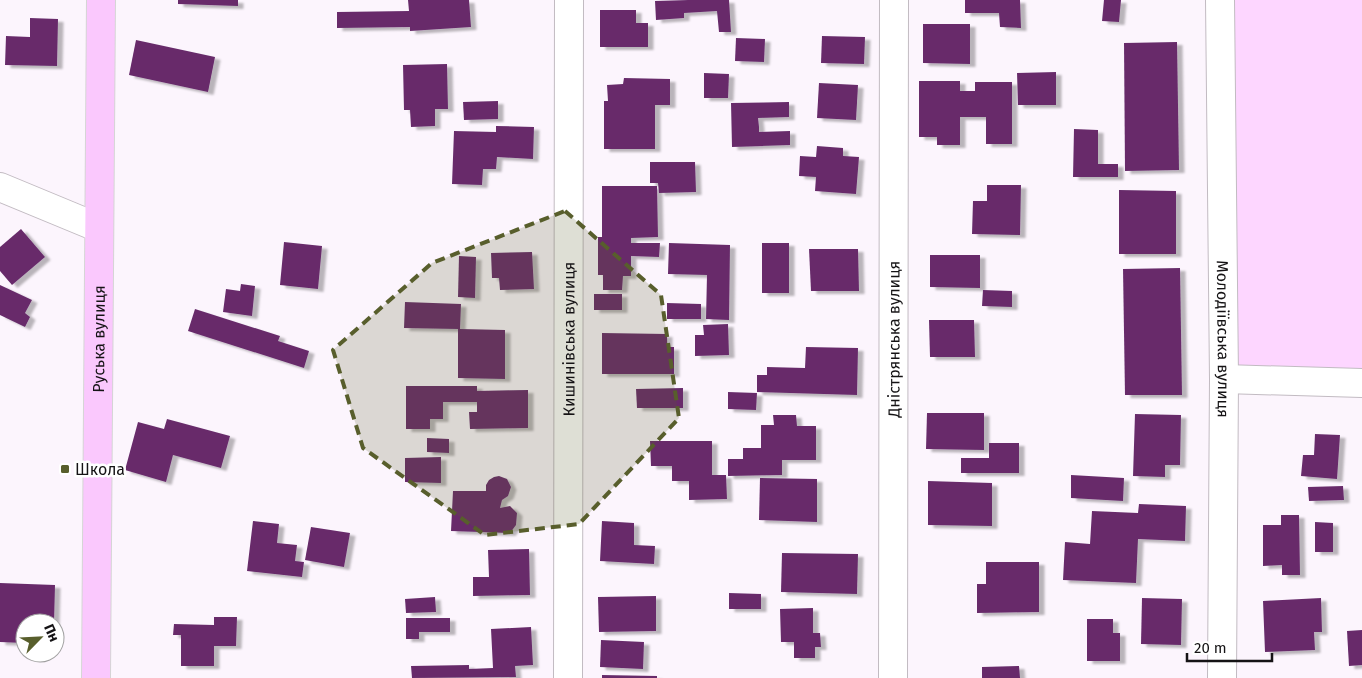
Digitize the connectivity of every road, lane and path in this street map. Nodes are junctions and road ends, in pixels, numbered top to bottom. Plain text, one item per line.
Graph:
1 (101, 0) edge
2 (569, 0) edge
3 (894, 0) edge
4 (1220, 0) edge
5 (0, 187) edge
6 (99, 228) junction
7 (1224, 379) junction
8 (1362, 383) edge
9 (96, 678) edge
10 (568, 678) edge
11 (893, 678) edge
12 (1222, 678) edge

1 - 6 main road, Руська вулиця
2 - 10 street, Кишинівська вулиця
3 - 11 street, Дністрянська вулиця
4 - 7 street, Молодіївська вулиця
5 - 6 street
6 - 9 main road, Руська вулиця
7 - 8 street
7 - 12 street, Молодіївська вулиця

